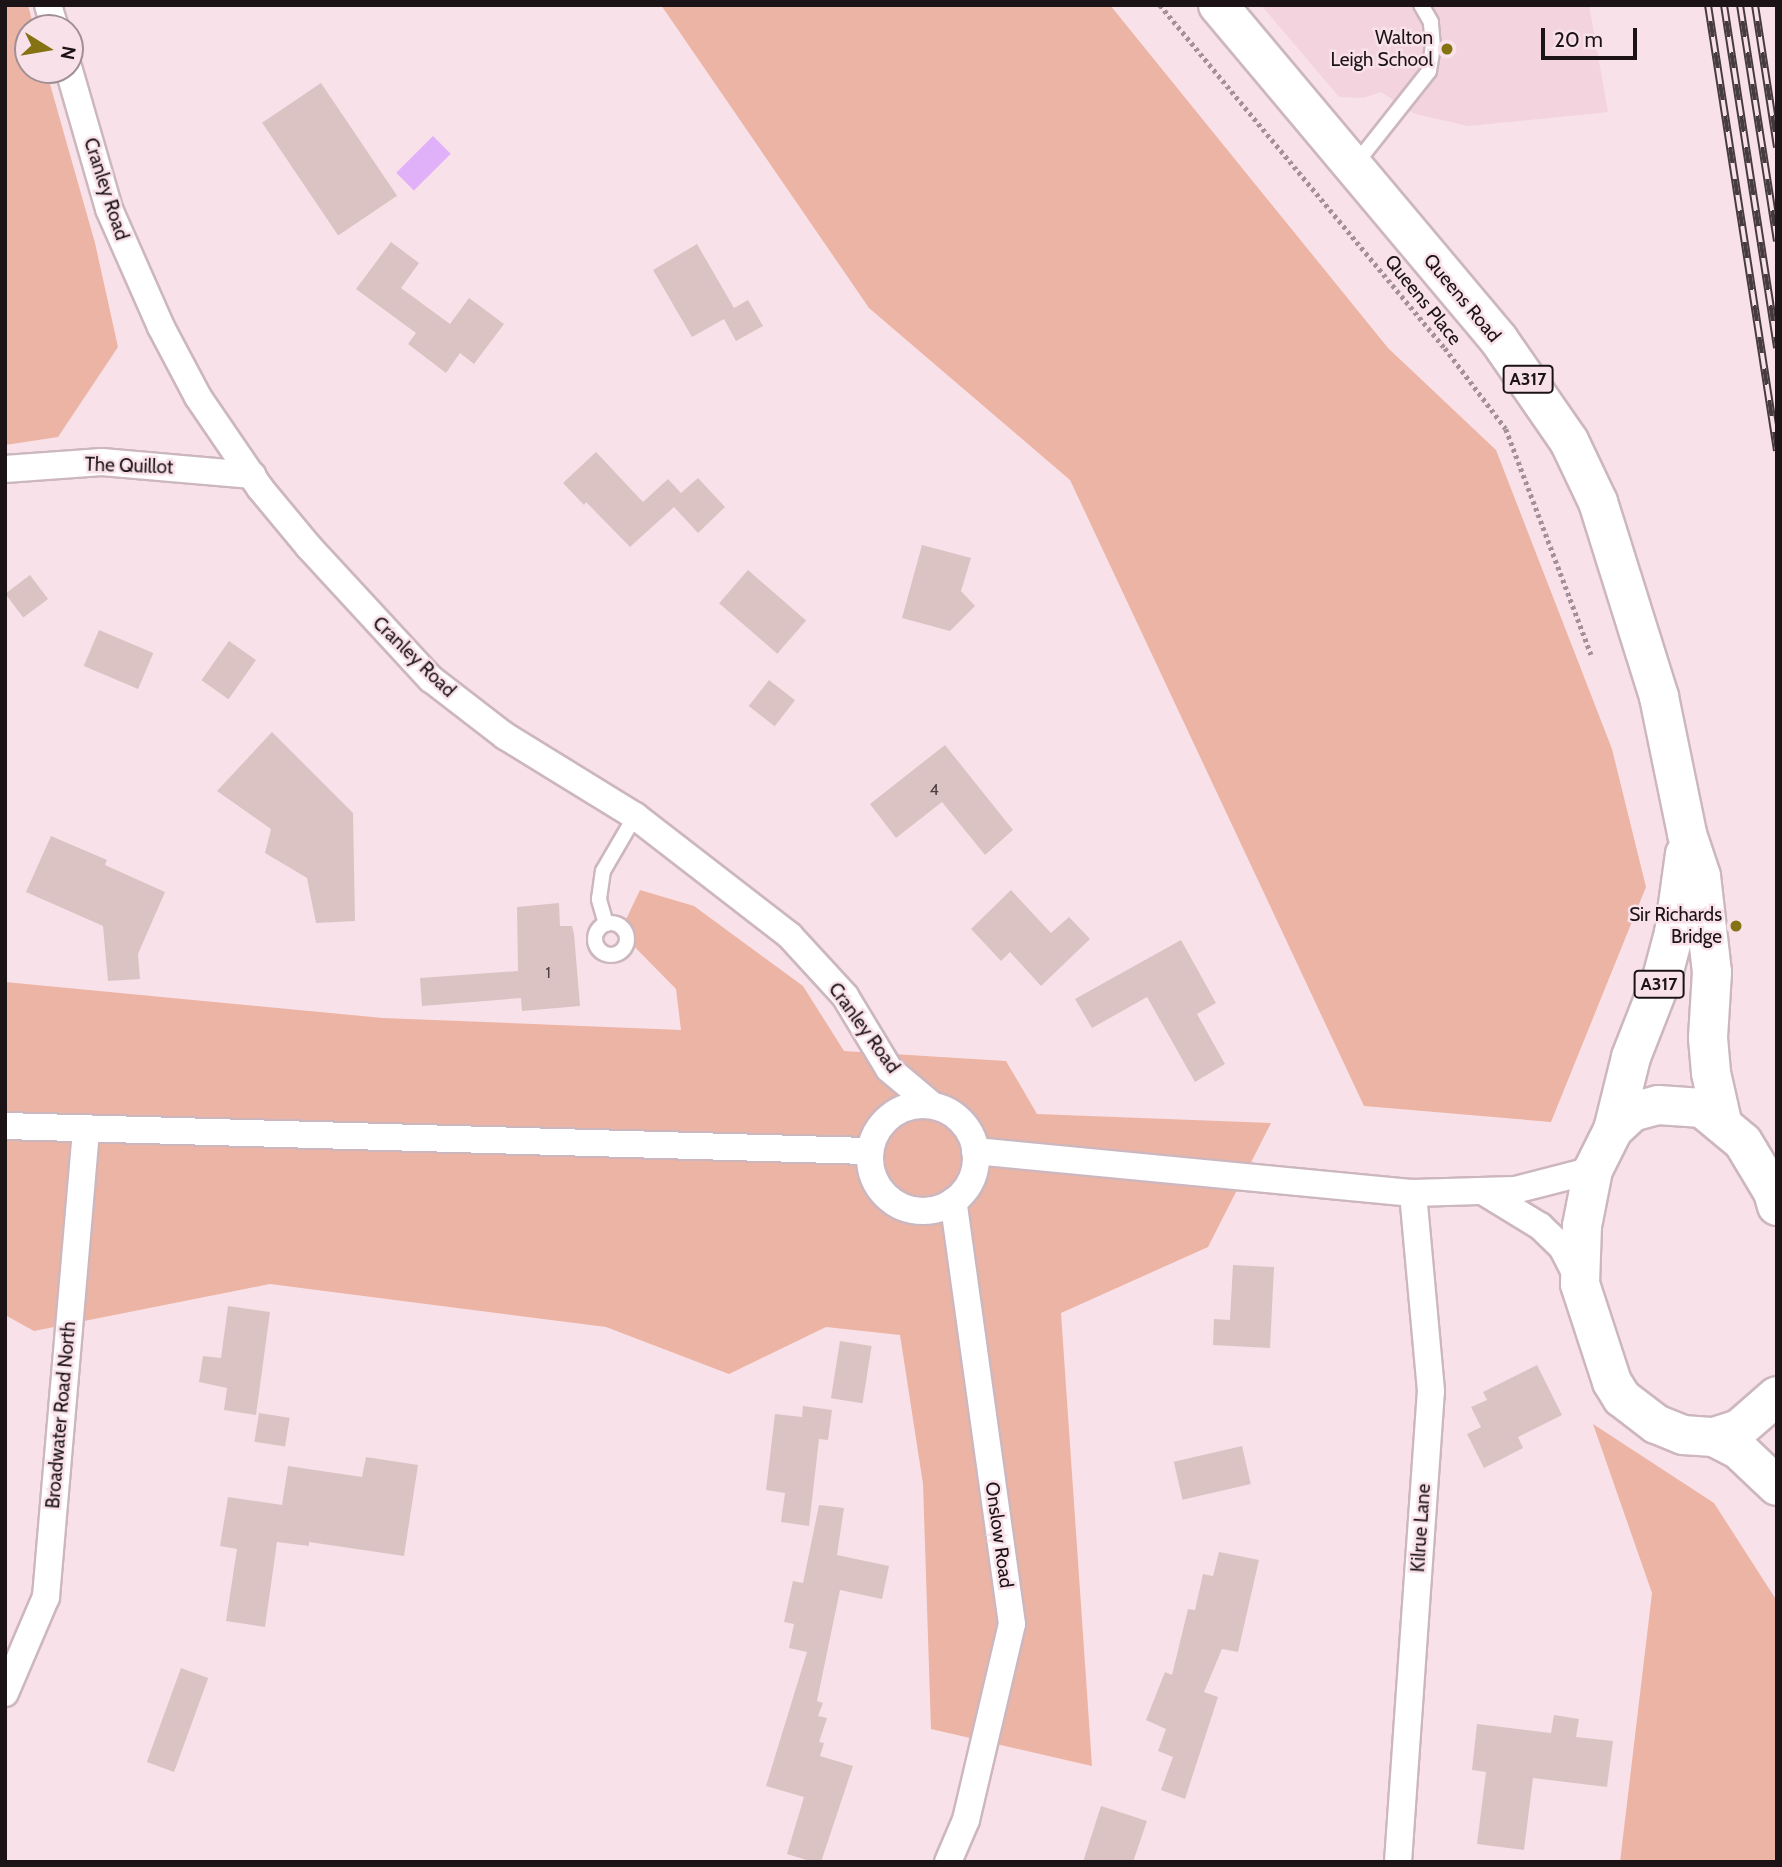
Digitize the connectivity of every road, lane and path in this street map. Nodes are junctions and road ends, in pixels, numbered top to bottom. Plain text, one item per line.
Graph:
1 (1160, 5) edge
2 (1218, 5) edge
3 (1421, 5) edge
4 (73, 84) edge
5 (1353, 167) junction
6 (5, 469) edge
7 (252, 475) junction
8 (1591, 654) dead end
9 (635, 816) junction
10 (1687, 834) junction
11 (606, 924) dead end
12 (932, 1105) junction
13 (1723, 1122) junction
14 (5, 1126) edge
15 (86, 1129) junction
16 (1613, 1129) junction
17 (870, 1151) junction
18 (975, 1151) junction
19 (1593, 1170) junction
20 (1484, 1192) junction
21 (1413, 1194) junction
22 (953, 1201) junction
23 (1777, 1206) edge
24 (1580, 1284) junction
25 (1777, 1396) edge
26 (1714, 1437) junction
27 (1777, 1486) edge
28 (5, 1693) edge
29 (948, 1862) edge
30 (1398, 1862) edge

1 - 8 path, Queens Place
2 - 5 main road, Queens Road / A317
3 - 5 lane
4 - 7 street, Cranley Road
5 - 10 main road, Queens Road / A317
6 - 7 street, The Quillot
7 - 9 street, Cranley Road
9 - 11 lane
9 - 12 street, Cranley Road
10 - 13 main road, Queens Road / A317
10 - 16 main road, Queens Road / A317
12 - 17 street
12 - 18 street
13 - 16 main road
13 - 23 main road
14 - 15 street
15 - 17 street
15 - 28 street, Broadwater Road North
16 - 19 main road, Queens Road
17 - 22 street
18 - 21 street
18 - 22 street
19 - 20 street
19 - 24 main road, Queens Road
20 - 21 street
20 - 24 street
21 - 30 street, Kilrue Lane
22 - 29 street, Onslow Road
24 - 26 main road
25 - 26 main road
26 - 27 main road

